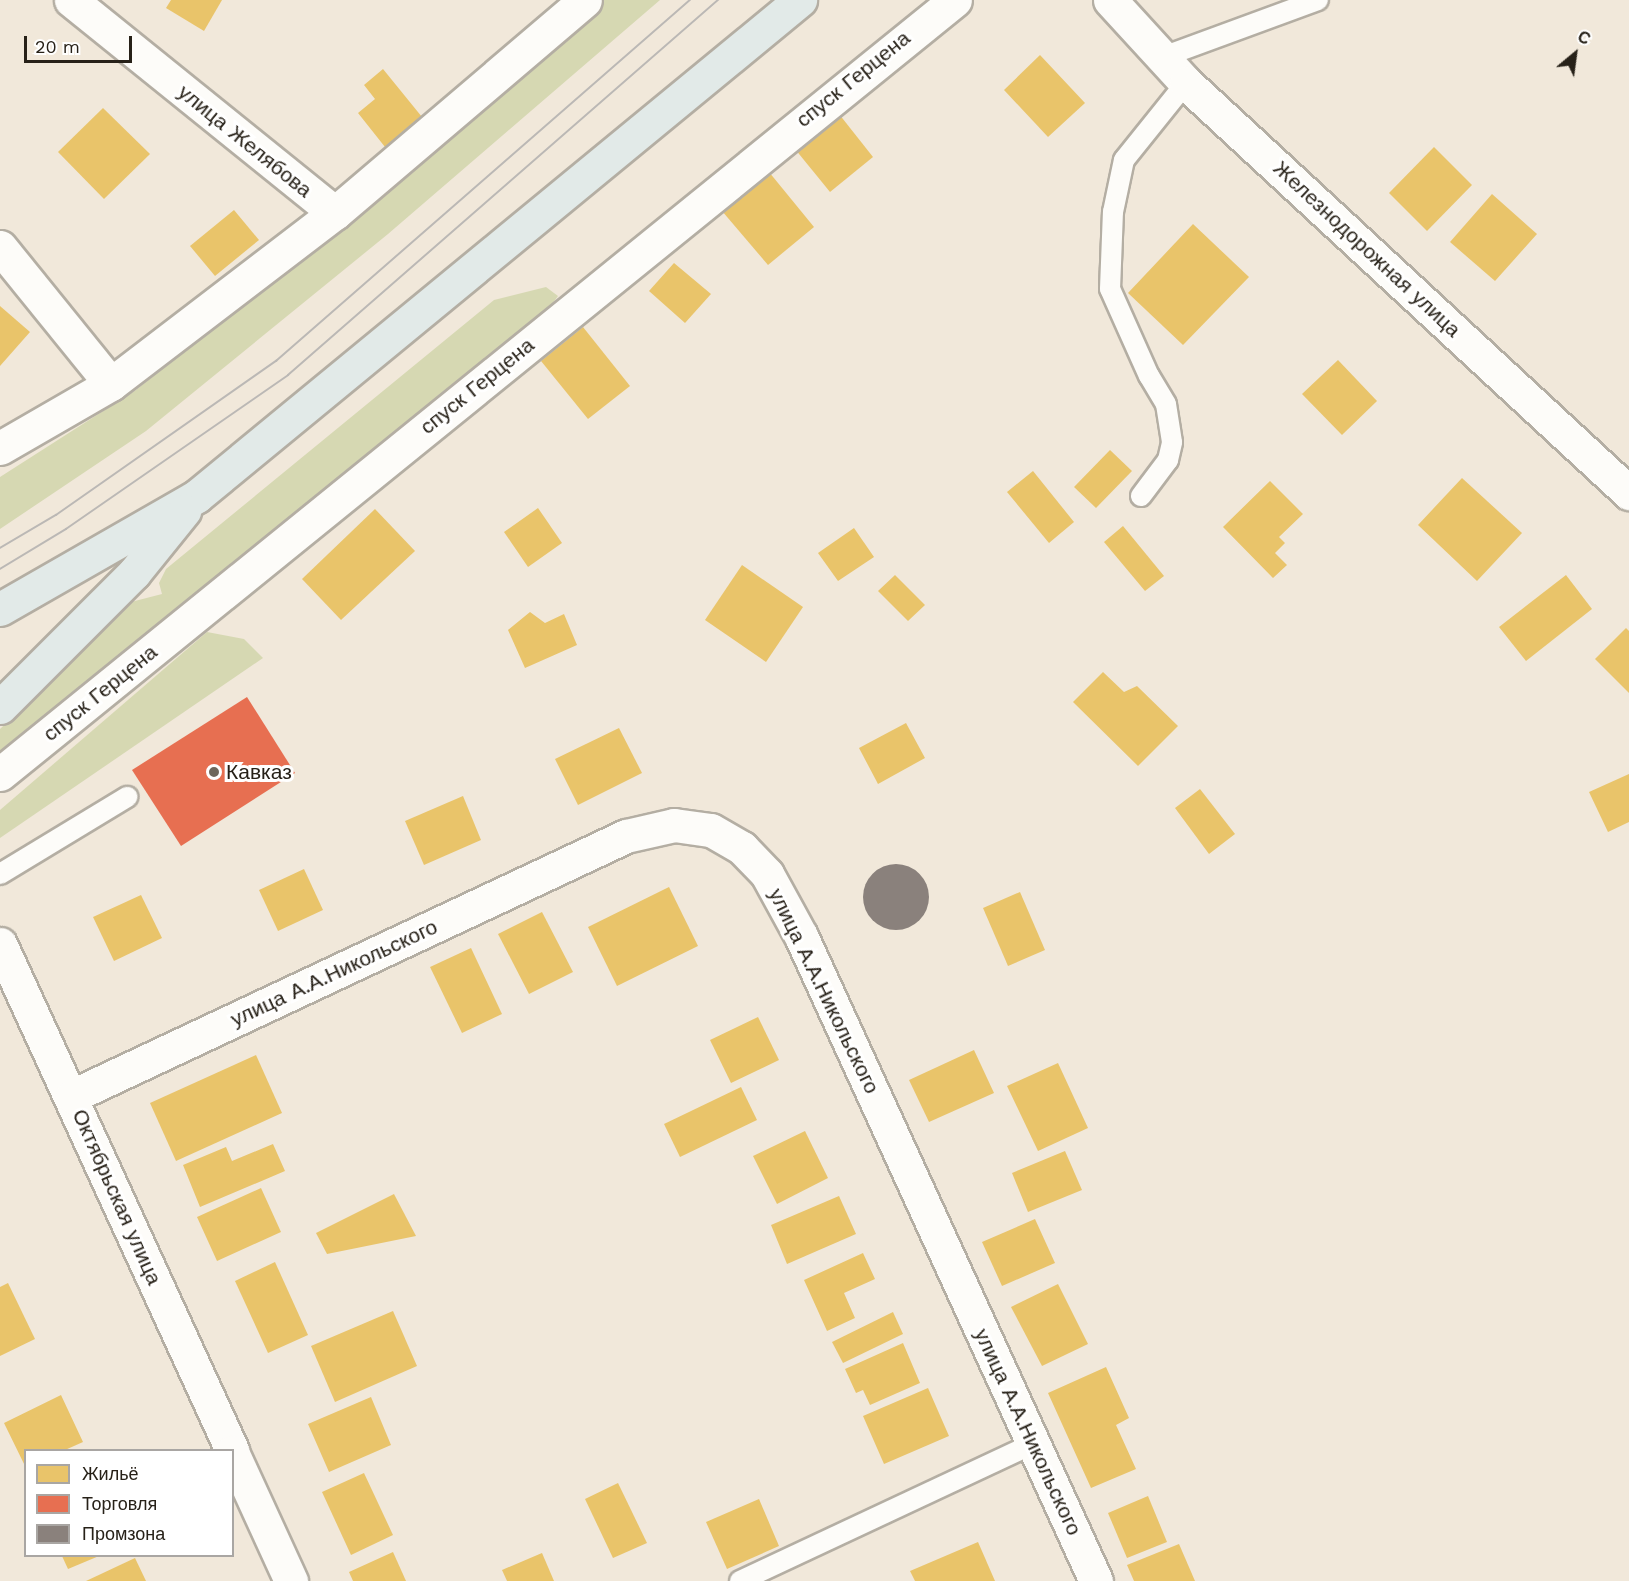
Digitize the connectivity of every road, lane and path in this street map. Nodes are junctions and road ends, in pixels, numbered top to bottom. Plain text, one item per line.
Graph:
1 (71, 0) edge
2 (585, 0) edge
3 (800, 0) edge
4 (955, 0) edge
5 (1110, 0) edge
6 (1318, 0) edge
7 (1163, 57) junction
8 (1186, 82) junction
9 (335, 213) junction
10 (0, 247) edge
11 (111, 384) junction
12 (0, 448) edge
13 (1629, 493) edge
14 (197, 496) junction
15 (1142, 496) dead end
16 (0, 609) edge
17 (0, 707) edge
18 (0, 774) edge
19 (127, 797) dead end
20 (0, 874) edge
21 (0, 945) edge
22 (72, 1096) junction
23 (1033, 1444) junction
24 (231, 1449) edge
25 (234, 1455) edge
26 (291, 1581) edge
27 (740, 1581) edge
28 (1096, 1581) edge

1 - 9 street, улица Желябова
2 - 9 street
3 - 14 main road
4 - 18 street, спуск Герцена
5 - 7 street, Железнодорожная улица
6 - 7 lane
7 - 8 street, Железнодорожная улица
8 - 13 street, Железнодорожная улица
8 - 15 lane
9 - 11 street
10 - 11 street
11 - 12 street
14 - 16 main road
14 - 17 main road
19 - 20 lane
21 - 22 street, Октябрьская улица
22 - 23 street, улица А.А.Никольского
22 - 24 street, Октябрьская улица
23 - 27 lane
23 - 28 street, улица А.А.Никольского
25 - 26 street, Октябрьская улица

